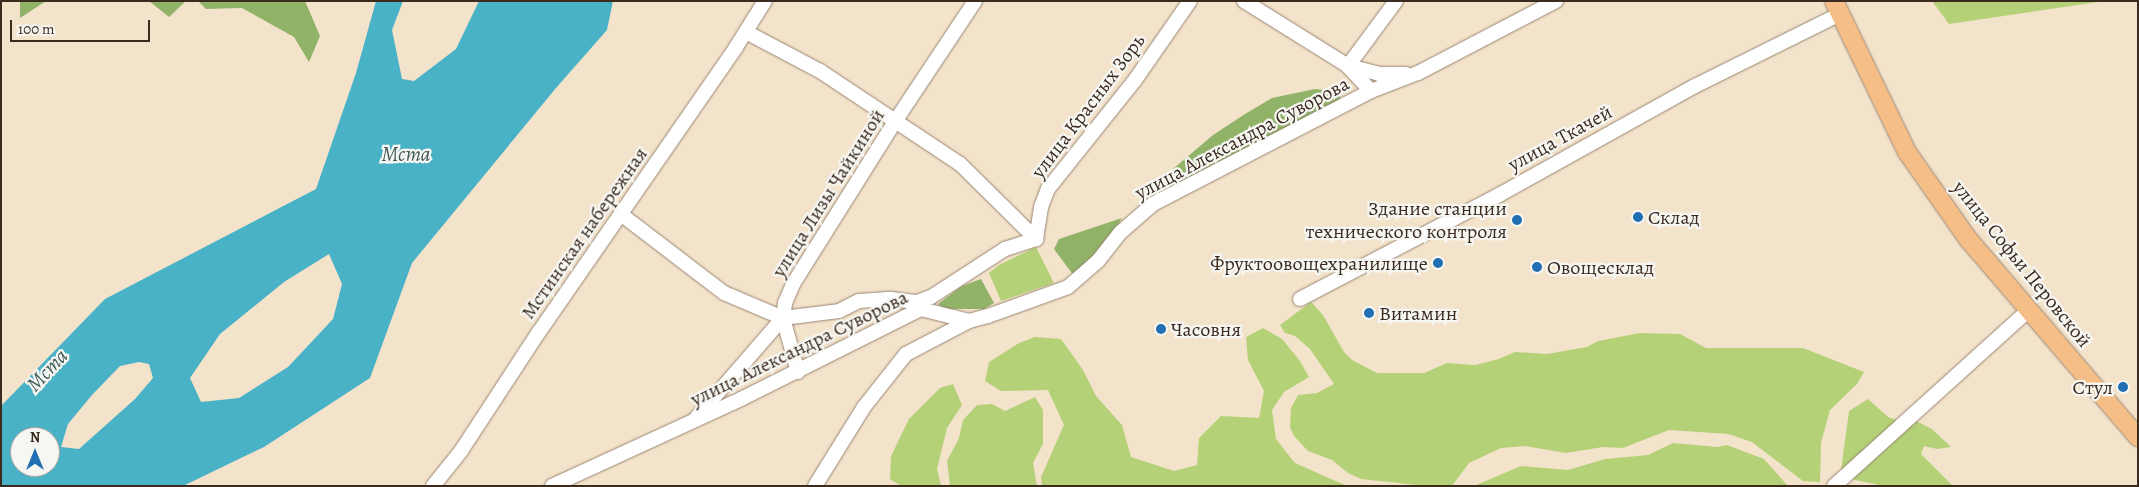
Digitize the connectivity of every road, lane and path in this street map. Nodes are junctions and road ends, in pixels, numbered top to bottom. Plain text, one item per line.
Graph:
1 (765, 1) edge
2 (975, 1) edge
3 (1190, 1) edge
4 (1244, 1) edge
5 (1396, 1) edge
6 (1556, 1) edge
7 (1837, 8) edge
8 (746, 32) junction
9 (1348, 66) junction
10 (1418, 73) junction
11 (1371, 91) junction
12 (896, 120) junction
13 (622, 215) junction
14 (1036, 239) junction
15 (1300, 300) dead end
16 (2029, 310) junction
17 (783, 318) junction
18 (969, 321) junction
19 (798, 372) junction
20 (692, 422) junction
21 (2138, 437) edge
22 (433, 486) edge
23 (552, 486) edge
24 (815, 486) edge
25 (1834, 486) edge

1 - 8 street, Мстинская набережная
2 - 12 street, улица Лизы Чайкиной
3 - 14 street, улица Красных Зорь
4 - 9 street
5 - 9 street
6 - 10 street, улица Александра Суворова
7 - 15 street, улица Ткачей
7 - 16 main road, улица Софьи Перовской
8 - 12 street
8 - 13 street, Мстинская набережная
9 - 10 street
9 - 11 street
10 - 11 street, улица Александра Суворова
11 - 18 street, улица Александра Суворова
12 - 14 street
12 - 17 street, улица Лизы Чайкиной
13 - 17 street
13 - 22 street, Мстинская набережная
14 - 17 street
16 - 21 main road, улица Софьи Перовской
16 - 25 street
17 - 19 street
17 - 20 street, улица Лизы Чайкиной
18 - 19 street, улица Александра Суворова
18 - 24 street
19 - 20 street, улица Александра Суворова
20 - 23 street, улица Александра Суворова

